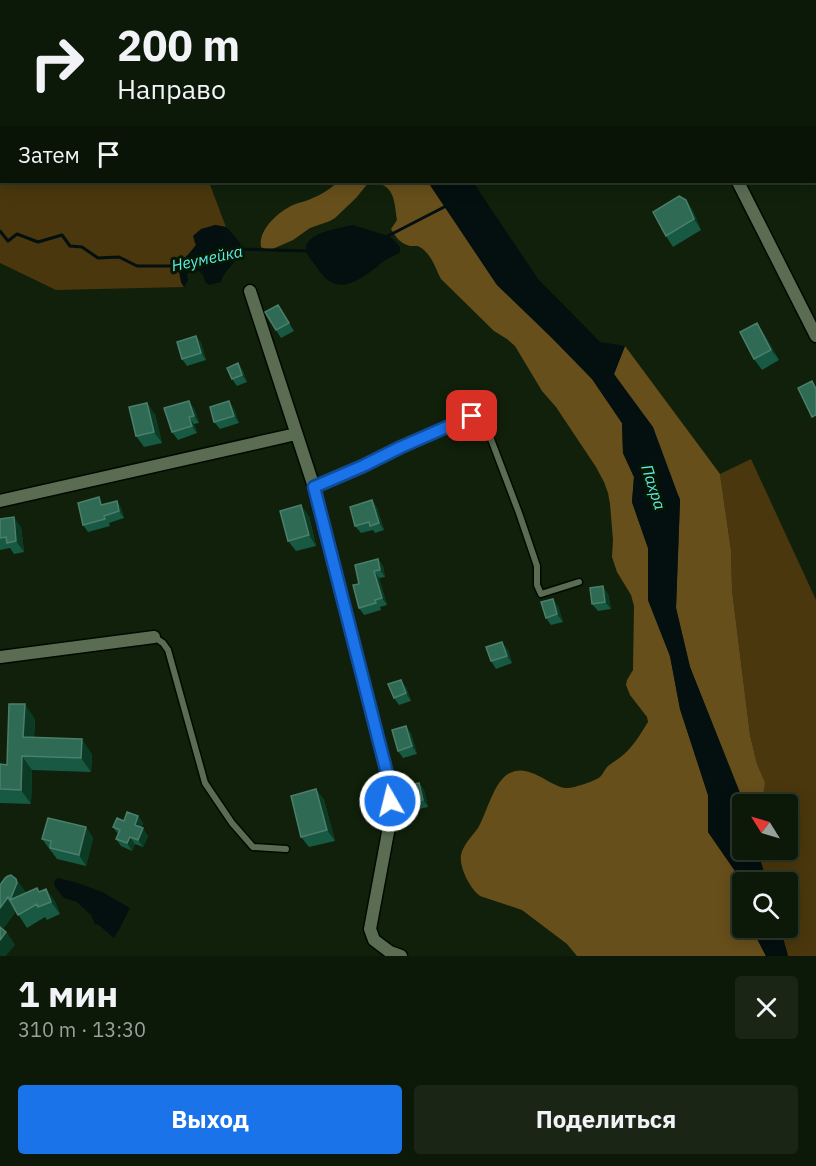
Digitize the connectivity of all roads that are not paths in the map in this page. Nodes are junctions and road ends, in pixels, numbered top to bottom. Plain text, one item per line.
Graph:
1 (739, 183) edge
2 (250, 291) dead end
3 (816, 336) edge
4 (296, 434) junction
5 (314, 487) junction
6 (0, 501) edge
7 (579, 582) dead end
8 (154, 637) joint
9 (0, 657) edge
10 (286, 849) dead end
11 (400, 956) edge

1 - 3 street
2 - 4 street
4 - 5 street
4 - 6 street
5 - 7 lane
5 - 11 street
8 - 9 street
8 - 10 lane

